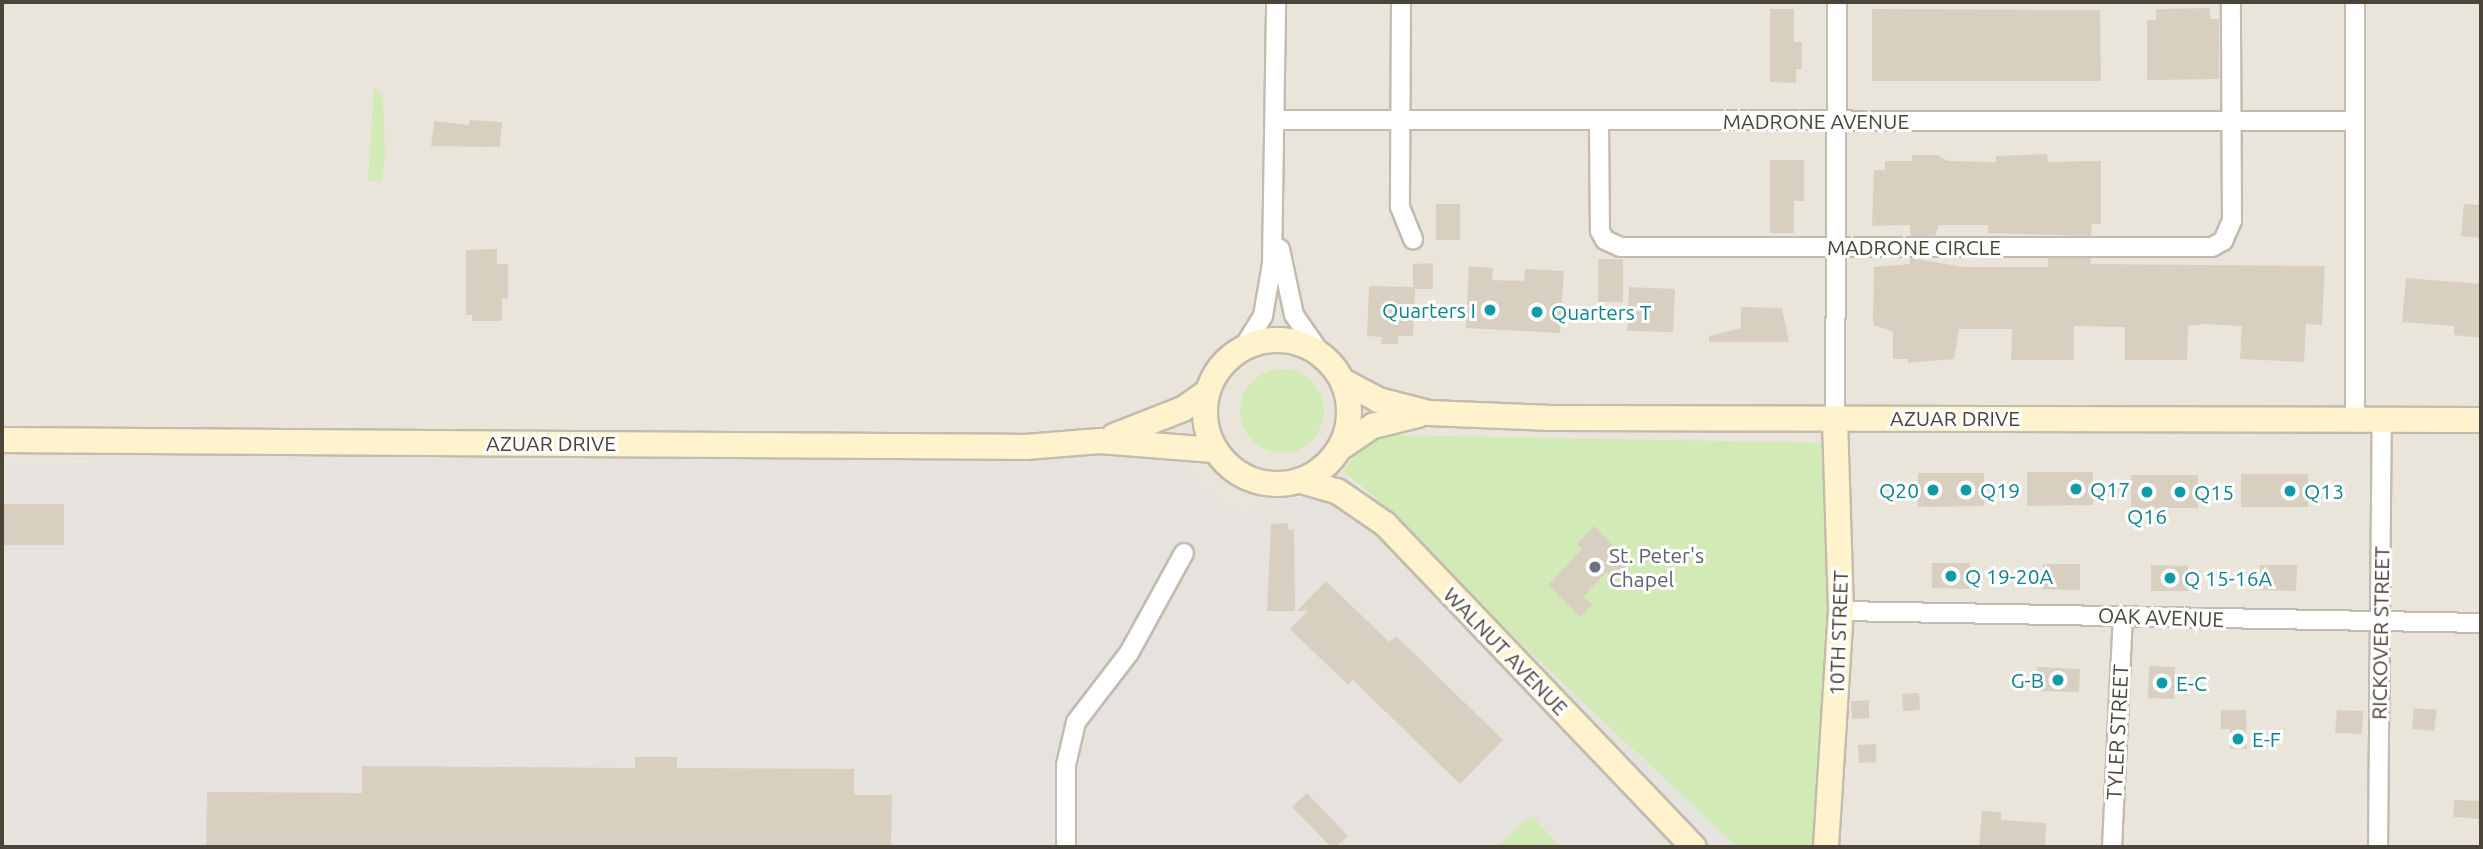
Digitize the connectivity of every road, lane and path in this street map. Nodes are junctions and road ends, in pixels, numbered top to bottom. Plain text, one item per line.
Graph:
1 (1276, 2) edge
2 (1401, 2) edge
3 (1837, 2) edge
4 (2231, 2) edge
5 (2355, 2) edge
6 (1276, 120) junction
7 (1401, 121) junction
8 (1599, 121) junction
9 (1836, 121) junction
10 (2232, 121) junction
11 (2355, 121) junction
12 (1276, 222) junction
13 (1413, 240) dead end
14 (1836, 247) junction
15 (1243, 348) junction
16 (1321, 354) junction
17 (1343, 381) junction
18 (1207, 392) junction
19 (1429, 413) junction
20 (1835, 418) junction
21 (2355, 419) junction
22 (2382, 419) junction
23 (2481, 420) edge
24 (2, 440) edge
25 (1100, 440) junction
26 (1340, 448) junction
27 (1214, 450) junction
28 (1301, 481) junction
29 (1184, 552) dead end
30 (1841, 611) junction
31 (2123, 616) junction
32 (2481, 623) edge
33 (2381, 624) junction
34 (1066, 847) edge
35 (1694, 847) edge
36 (1826, 847) edge
37 (2112, 847) edge
38 (2378, 847) edge

1 - 6 street
2 - 7 street
3 - 9 street
4 - 10 street
5 - 11 street
6 - 7 street, MADRONE AVENUE
6 - 12 street
7 - 8 street, MADRONE AVENUE
7 - 13 street
8 - 9 street, MADRONE AVENUE
8 - 14 street, MADRONE CIRCLE
9 - 10 street, MADRONE AVENUE
9 - 14 street
10 - 11 street, MADRONE AVENUE
10 - 14 street, MADRONE CIRCLE
11 - 21 street
12 - 15 street
12 - 16 street
14 - 20 street
15 - 16 main road
15 - 18 main road
16 - 17 main road
17 - 19 main road, AZUAR DRIVE
17 - 26 main road
18 - 25 main road, AZUAR DRIVE
18 - 27 main road
19 - 20 main road, AZUAR DRIVE
19 - 26 main road, AZUAR DRIVE
20 - 21 main road, AZUAR DRIVE
20 - 30 main road, 10TH STREET
21 - 22 main road, AZUAR DRIVE
22 - 23 main road, AZUAR DRIVE
22 - 33 street, RICKOVER STREET
24 - 25 main road, AZUAR DRIVE
25 - 27 main road, AZUAR DRIVE
26 - 28 main road
27 - 28 main road
28 - 35 main road, WALNUT AVENUE
29 - 34 street
30 - 31 street, OAK AVENUE
30 - 36 main road, 10TH STREET
31 - 33 street, OAK AVENUE
31 - 37 street, TYLER STREET
32 - 33 street, OAK AVENUE
33 - 38 street, RICKOVER STREET

